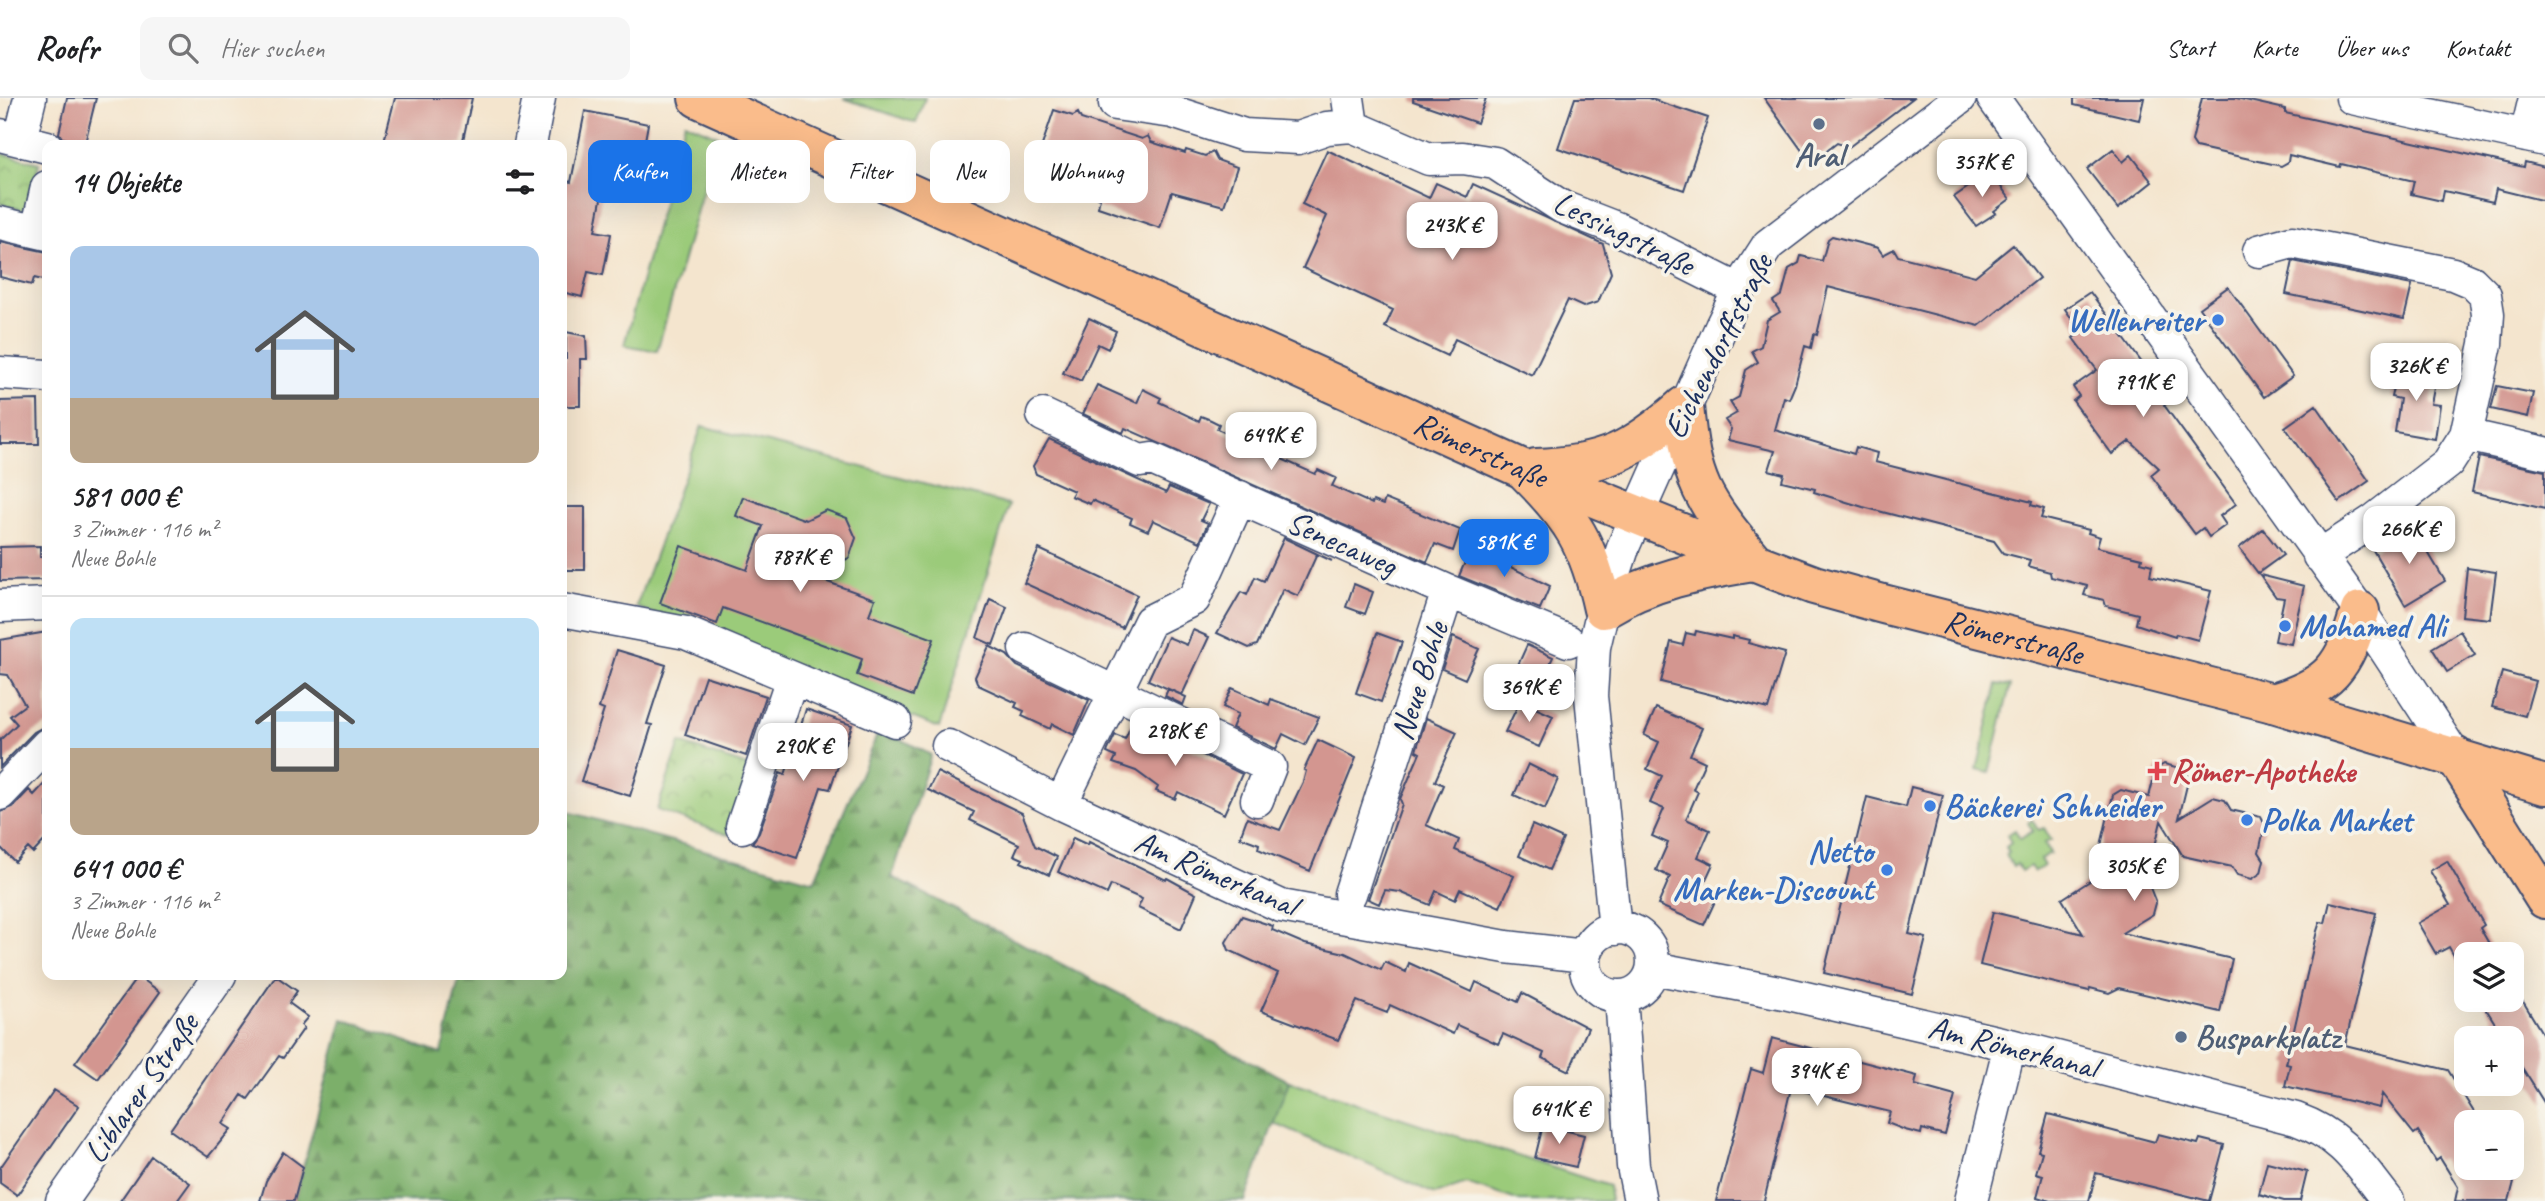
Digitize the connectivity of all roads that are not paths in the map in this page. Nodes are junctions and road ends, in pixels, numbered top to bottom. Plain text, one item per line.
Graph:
1 (30, 98) edge
2 (540, 98) edge
3 (698, 98) edge
4 (1960, 98) edge
5 (1993, 98) edge
6 (2352, 98) edge
7 (2535, 98) edge
8 (1115, 104) dead end
9 (1350, 112) edge
10 (2535, 138) edge
11 (23, 140) edge
12 (531, 140) edge
13 (0, 223) edge
14 (42, 232) edge
15 (2259, 251) dead end
16 (1739, 290) junction
17 (0, 373) edge
18 (42, 376) edge
19 (1684, 406) junction
20 (1043, 415) dead end
21 (2466, 435) junction
22 (2545, 453) edge
23 (1523, 468) junction
24 (1240, 497) junction
25 (1637, 514) junction
26 (2319, 556) junction
27 (1755, 562) junction
28 (1448, 592) junction
29 (42, 604) edge
30 (0, 606) edge
31 (1602, 609) junction
32 (567, 611) edge
33 (2360, 611) junction
34 (1568, 641) dead end
35 (1024, 649) dead end
36 (792, 678) junction
37 (1114, 692) junction
38 (2273, 704) junction
39 (895, 721) dead end
40 (948, 746) dead end
41 (42, 750) edge
42 (2455, 756) junction
43 (2545, 785) edge
44 (0, 794) edge
45 (1257, 800) dead end
46 (1061, 804) junction
47 (742, 827) dead end
48 (1350, 894) dead end
49 (2545, 899) edge
50 (1615, 929) junction
51 (1585, 956) junction
52 (1653, 968) junction
53 (217, 980) edge
54 (1621, 996) junction
55 (2010, 1045) junction
56 (62, 1201) edge
57 (1640, 1201) edge
58 (1971, 1201) edge
59 (2388, 1201) edge

1 - 11 street
2 - 12 street
3 - 23 main road, Römerstraße
4 - 16 street, Eichendorffstraße
5 - 26 street
6 - 10 street
7 - 10 street
8 - 9 street, Lessingstraße
9 - 16 street, Lessingstraße
13 - 14 street
15 - 21 street
16 - 19 street, Eichendorffstraße
17 - 18 street
19 - 23 main road
19 - 25 street, Eichendorffstraße
19 - 27 main road
20 - 24 street, Senecaweg
21 - 22 street
21 - 26 street
23 - 25 main road, Römerstraße
23 - 31 main road
24 - 28 street, Senecaweg
24 - 37 street
25 - 27 main road, Römerstraße
25 - 31 street
26 - 33 street
27 - 31 main road
27 - 38 main road, Römerstraße
28 - 34 street, Neue Bohle
28 - 48 street, Neue Bohle
29 - 30 street
31 - 50 street
32 - 36 street
33 - 38 main road
33 - 42 street
35 - 37 street
36 - 39 street
36 - 47 street
37 - 45 street
37 - 46 street
38 - 42 main road, Römerstraße
40 - 46 street, Am Römerkanal
41 - 44 street
42 - 43 main road, Römerstraße
42 - 49 main road
46 - 51 street, Am Römerkanal
50 - 51 street
50 - 52 street
51 - 54 street
52 - 54 street
52 - 55 street, Am Römerkanal
53 - 56 street, Liblarer Straße
54 - 57 street
55 - 58 street
55 - 59 street, Am Römerkanal

